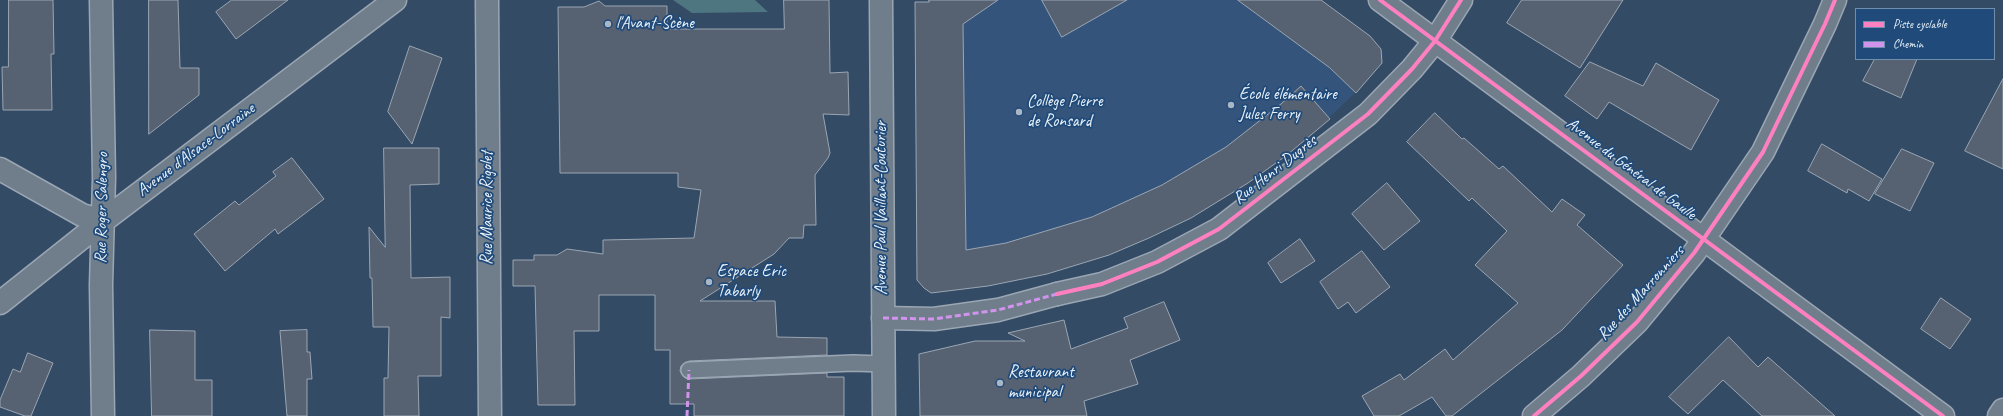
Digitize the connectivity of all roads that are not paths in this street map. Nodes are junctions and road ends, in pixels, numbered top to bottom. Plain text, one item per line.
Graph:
1 (101, 0) edge
2 (395, 0) edge
3 (487, 0) edge
4 (881, 0) edge
5 (1380, 0) edge
6 (1461, 0) edge
7 (1835, 0) edge
8 (1435, 41) junction
9 (0, 169) edge
10 (103, 221) junction
11 (1704, 240) junction
12 (0, 303) edge
13 (882, 318) junction
14 (883, 364) junction
15 (689, 370) dead end
16 (2003, 410) edge
17 (103, 416) edge
18 (490, 416) edge
19 (884, 416) edge
20 (1534, 416) edge
21 (1943, 416) edge
22 (1999, 416) edge

1 - 10 street, Rue Roger Salengro
2 - 10 street, Avenue d'Alsace-Lorraine
3 - 18 street, Rue Maurice Rigolet
4 - 13 street, Avenue Paul Vaillant-Couturier
5 - 8 street, Avenue du Général de Gaulle
6 - 8 street, Rue Henri Dugrès
7 - 11 street, Rue des Marronniers
8 - 11 street, Avenue du Général de Gaulle
8 - 13 street, Rue Henri Dugrès
9 - 10 street
10 - 12 street, Avenue d'Alsace-Lorraine
10 - 17 street, Rue Roger Salengro
11 - 20 street, Rue des Marronniers
11 - 21 street, Avenue du Général de Gaulle
13 - 14 street, Avenue Paul Vaillant-Couturier
14 - 15 lane
14 - 19 street, Avenue Paul Vaillant-Couturier
16 - 22 street

